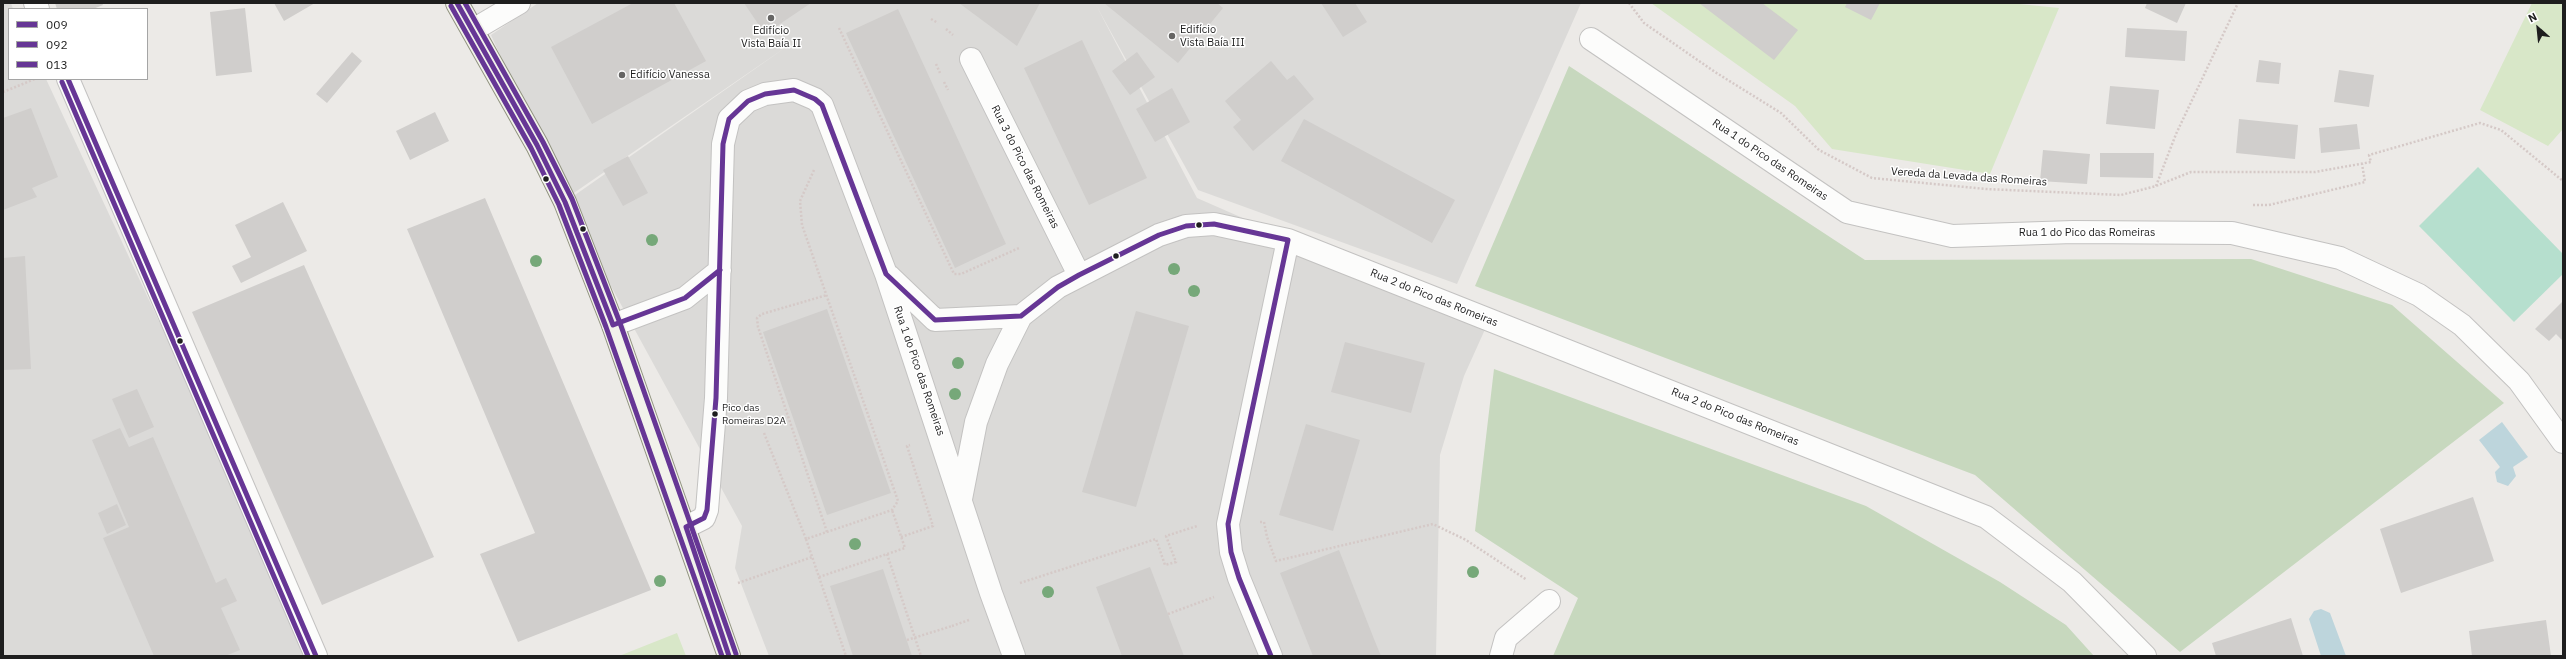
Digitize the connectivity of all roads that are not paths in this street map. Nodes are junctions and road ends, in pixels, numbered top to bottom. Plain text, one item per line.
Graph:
1 (457, 3) edge
2 (518, 3) edge
3 (473, 30) junction
4 (1591, 39) dead end
5 (971, 59) dead end
6 (68, 80) edge
7 (1288, 240) junction
8 (720, 270) junction
9 (886, 274) junction
10 (1079, 275) junction
11 (1022, 316) junction
12 (613, 324) junction
13 (2563, 442) edge
14 (961, 499) junction
15 (686, 527) junction
16 (1549, 601) road end
17 (316, 656) edge
18 (729, 656) edge
19 (1014, 656) edge
20 (1271, 656) edge
21 (1501, 656) edge
22 (2145, 656) edge

1 - 3 main road
2 - 3 street
3 - 12 main road
4 - 13 street, Rua 1 do Pico das Romeiras
5 - 10 street, Rua 3 do Pico das Romeiras
6 - 17 street
7 - 10 street, Rua 2 do Pico das Romeiras
7 - 20 street
7 - 22 street, Rua 2 do Pico das Romeiras
8 - 9 street, Rua 1 do Pico das Romeiras
8 - 12 street
8 - 15 street, Rua 1 do Pico das Romeiras
9 - 11 street
9 - 14 street, Rua 1 do Pico das Romeiras
10 - 11 street, Rua 2 do Pico das Romeiras
11 - 14 street
12 - 15 main road
14 - 19 street, Rua 1 do Pico das Romeiras
15 - 18 main road
16 - 21 street

